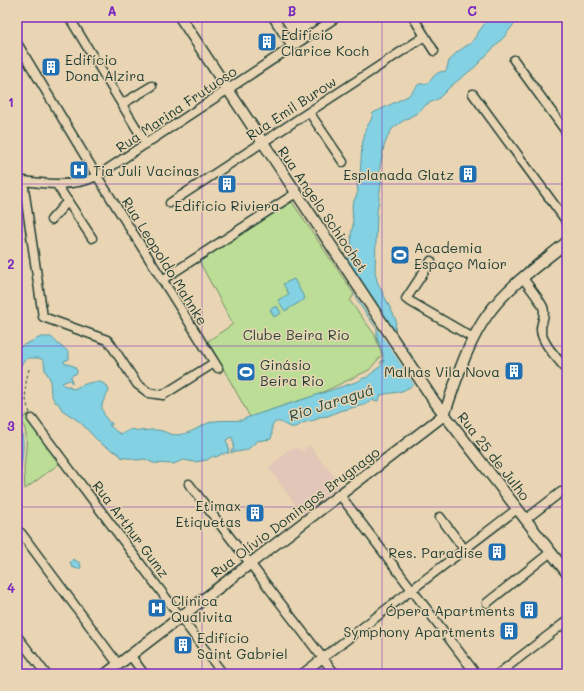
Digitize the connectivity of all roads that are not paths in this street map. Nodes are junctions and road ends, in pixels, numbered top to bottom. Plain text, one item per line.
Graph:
1 (69, 17) edge
2 (180, 17) edge
3 (273, 17) edge
4 (337, 17) edge
5 (413, 17) edge
6 (425, 36) junction
7 (17, 43) edge
8 (292, 47) junction
9 (434, 51) dead end
10 (514, 60) dead end
11 (152, 86) dead end
12 (228, 90) junction
13 (473, 94) dead end
14 (122, 104) junction
15 (309, 112) junction
16 (567, 133) edge
17 (262, 142) junction
18 (146, 144) junction
19 (343, 162) dead end
20 (97, 176) junction
21 (20, 180) edge
22 (57, 185) junction
23 (296, 193) junction
24 (68, 201) junction
25 (170, 203) dead end
26 (51, 220) dead end
27 (567, 222) edge
28 (92, 238) dead end
29 (567, 242) edge
30 (431, 261) dead end
31 (523, 278) junction
32 (162, 280) junction
33 (473, 338) junction
34 (567, 370) edge
35 (444, 415) junction
36 (32, 419) road end
37 (189, 484) dead end
38 (561, 492) dead end
39 (340, 495) junction
40 (517, 509) junction
41 (440, 517) dead end
42 (526, 519) junction
43 (21, 533) dead end
44 (464, 549) junction
45 (551, 552) junction
46 (250, 564) junction
47 (567, 573) edge
48 (411, 589) junction
49 (487, 603) dead end
50 (180, 617) junction
51 (567, 621) edge
52 (17, 636) edge
53 (130, 655) junction
54 (323, 658) junction
55 (118, 664) junction
56 (46, 674) edge
57 (106, 674) edge
58 (144, 674) edge
59 (223, 674) edge
60 (302, 674) edge
61 (335, 674) edge
62 (476, 674) edge
63 (498, 674) edge

1 - 14 street
2 - 12 main road, Rua Angelo Schiochet
3 - 8 street
4 - 8 street, Rua Marina Frutuoso
5 - 6 street
6 - 9 street
6 - 15 street, Rua Emil Burow
7 - 20 street, Rua Leopoldo Mahnke
8 - 12 street, Rua Marina Frutuoso
10 - 16 street
11 - 14 street
12 - 17 main road, Rua Angelo Schiochet
12 - 18 street, Rua Marina Frutuoso
13 - 27 street
14 - 18 street
15 - 17 street, Rua Emil Burow
15 - 19 street
17 - 23 main road, Rua Angelo Schiochet
17 - 25 street, Rua Emil Burow
18 - 20 street, Rua Marina Frutuoso
20 - 22 street, Rua Marina Frutuoso
20 - 32 street, Rua Leopoldo Mahnke
21 - 22 street, Rua Marina Frutuoso
21 - 32 street, Rua Leopoldo Mahnke
22 - 24 street
23 - 32 street
23 - 35 main road, Rua Angelo Schiochet
24 - 26 street
24 - 28 street
29 - 31 main road, Rua 25 de Julho
30 - 33 street
31 - 33 main road, Rua 25 de Julho
31 - 34 street
33 - 35 main road, Rua 25 de Julho
35 - 39 main road, Rua Olívio Domingos Brugnago
35 - 40 main road, Rua 25 de Julho
36 - 50 street, Rua Arthur Gumz
37 - 46 street
38 - 42 street
39 - 46 main road, Rua Olívio Domingos Brugnago
39 - 48 street
40 - 42 main road, Rua 25 de Julho
40 - 44 street
41 - 44 street
42 - 45 main road, Rua 25 de Julho
43 - 55 street
44 - 48 street
45 - 47 main road, Rua 25 de Julho
45 - 49 street
46 - 50 main road, Rua Olívio Domingos Brugnago
46 - 54 street
48 - 54 street
48 - 62 street
50 - 53 main road, Rua Olívio Domingos Brugnago
50 - 59 street, Rua Arthur Gumz
51 - 63 street
52 - 56 street
53 - 55 main road, Rua Olívio Domingos Brugnago
53 - 58 street
54 - 60 street
54 - 61 street
55 - 57 main road, Rua Olívio Domingos Brugnago

